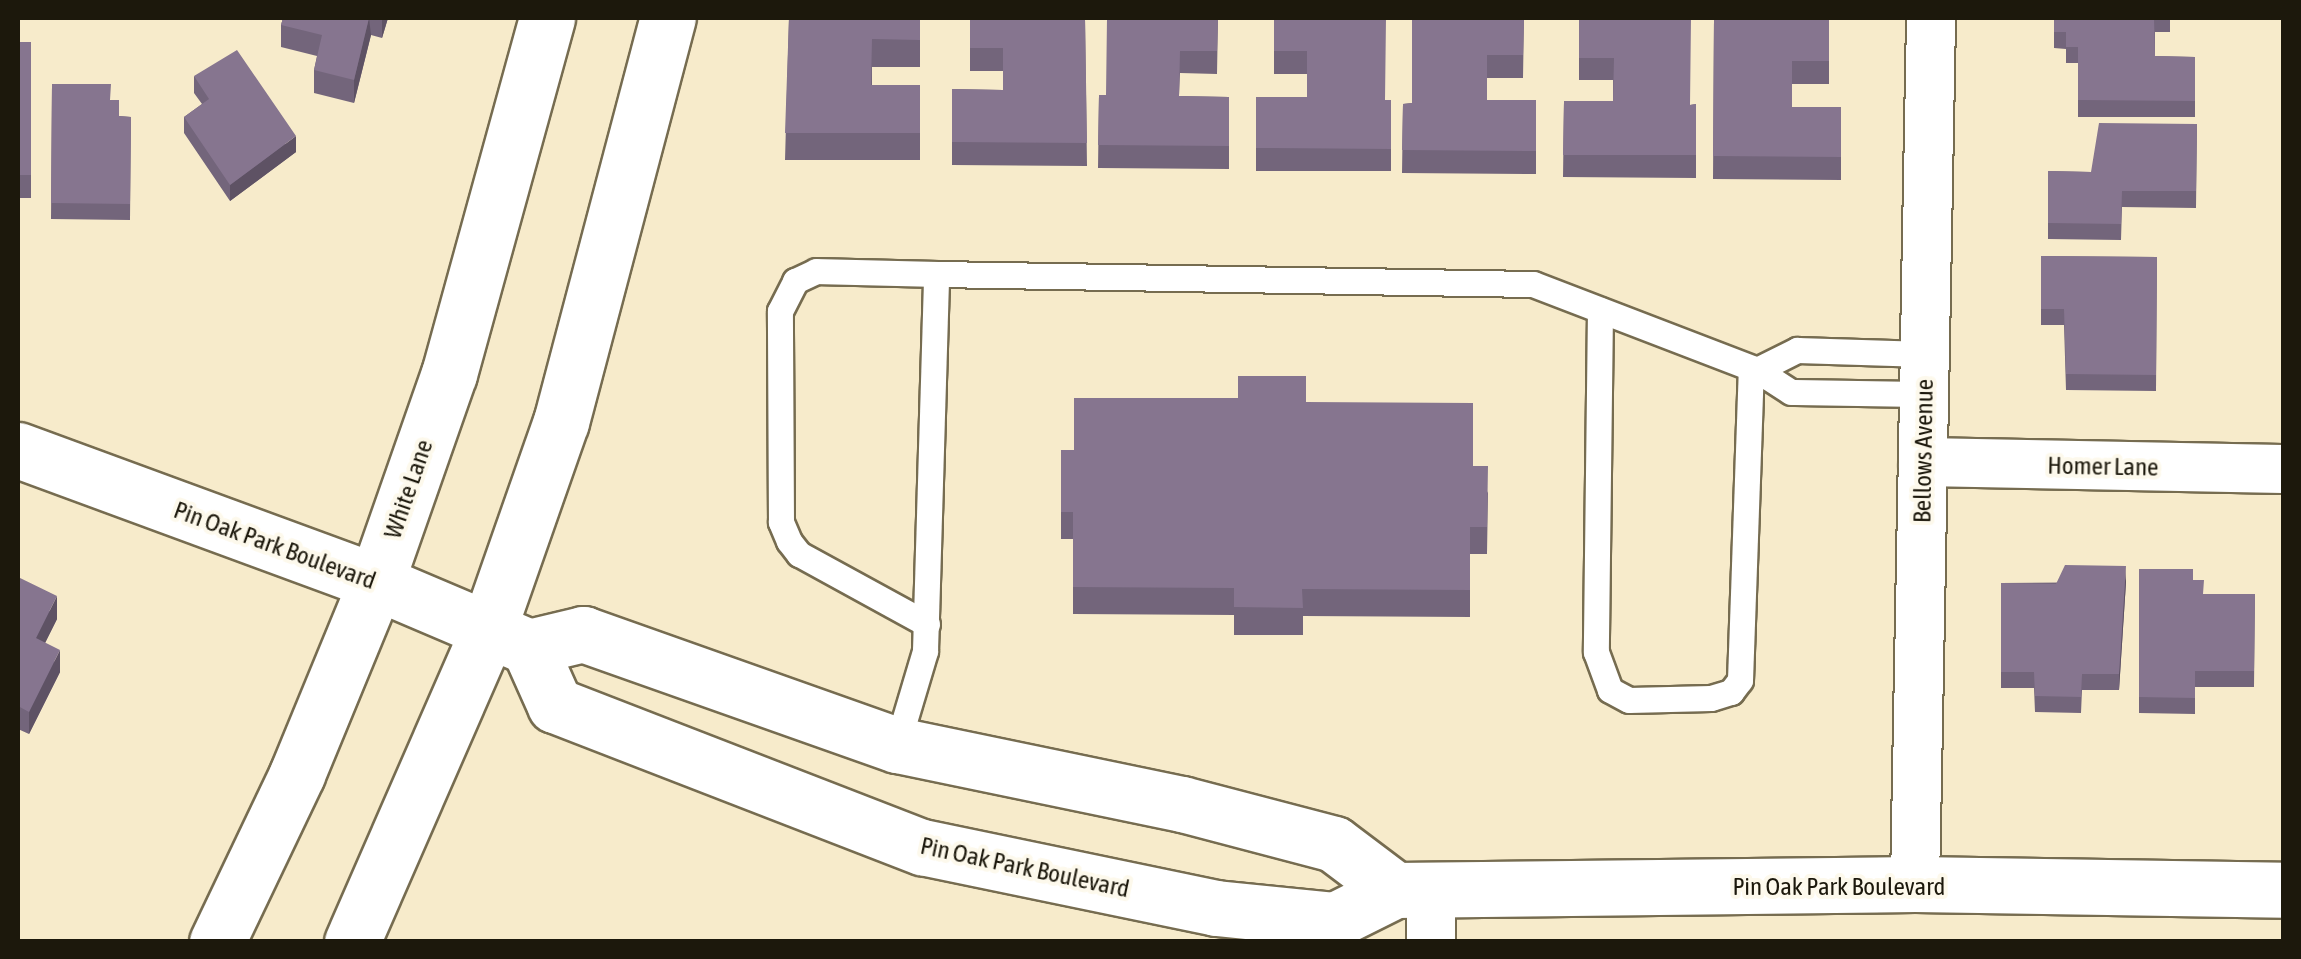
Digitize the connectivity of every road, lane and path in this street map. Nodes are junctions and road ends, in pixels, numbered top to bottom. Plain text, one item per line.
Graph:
1 (547, 18) edge
2 (668, 18) edge
3 (1931, 18) edge
4 (936, 274) junction
5 (1600, 310) junction
6 (1754, 369) junction
7 (1924, 374) junction
8 (18, 450) edge
9 (1923, 462) junction
10 (2284, 469) edge
11 (376, 582) junction
12 (927, 624) junction
13 (508, 639) junction
14 (897, 745) junction
15 (1916, 884) junction
16 (2284, 890) edge
17 (1419, 907) edge
18 (218, 942) edge
19 (352, 942) edge

1 - 11 street, White Lane
2 - 13 street
3 - 7 street, Bellows Avenue
4 - 5 lane
4 - 12 lane
4 - 12 lane
5 - 6 lane
5 - 6 lane
6 - 7 lane
6 - 7 lane
7 - 9 street, Bellows Avenue
8 - 11 street, Pin Oak Park Boulevard
9 - 10 street, Homer Lane
9 - 15 street, Bellows Avenue
11 - 13 street, Pin Oak Park Boulevard
11 - 18 street, White Lane
12 - 14 lane
13 - 14 street
13 - 17 street, Pin Oak Park Boulevard
13 - 19 street
14 - 17 street
15 - 16 street, Pin Oak Park Boulevard
15 - 17 street, Pin Oak Park Boulevard

